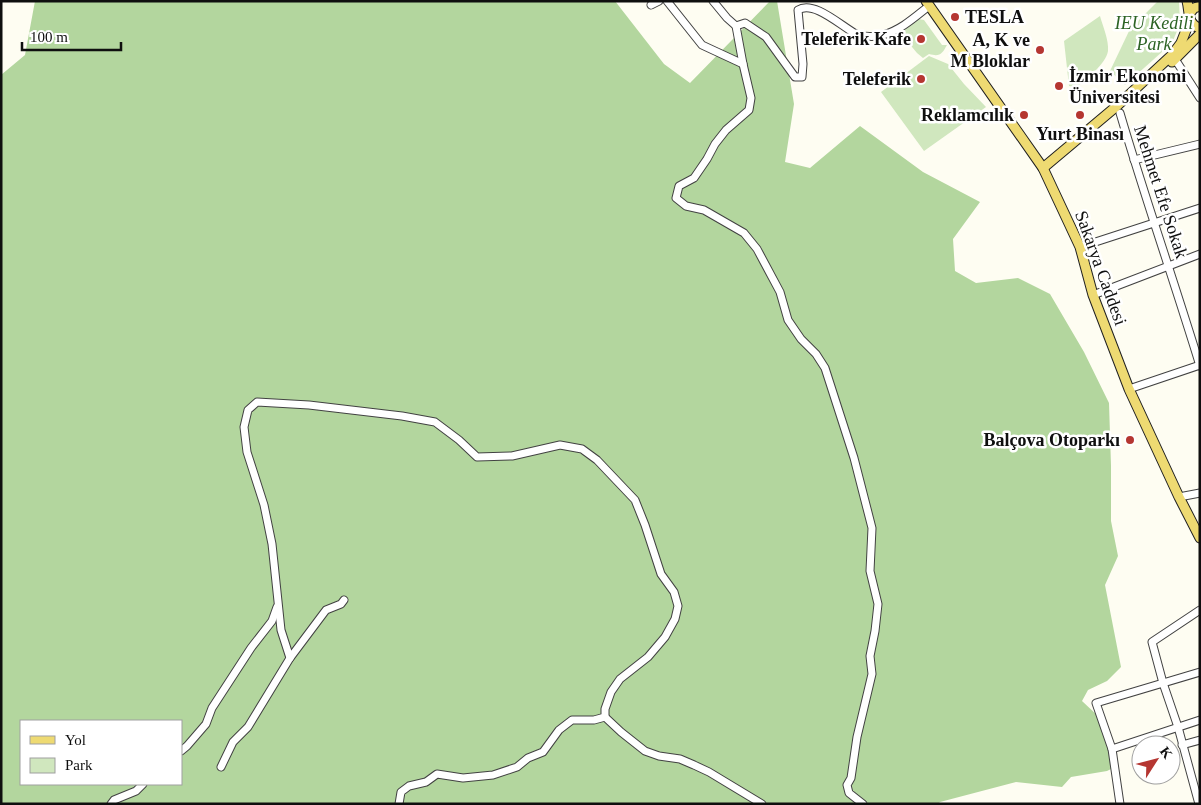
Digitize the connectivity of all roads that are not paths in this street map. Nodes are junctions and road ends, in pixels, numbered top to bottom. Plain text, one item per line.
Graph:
1 (659, 1) edge
2 (667, 1) edge
3 (713, 1) edge
4 (1187, 1) edge
5 (928, 3) edge
6 (800, 4) edge
7 (651, 5) dead end
8 (1200, 6) edge
9 (1190, 17) junction
10 (736, 26) junction
11 (1200, 28) edge
12 (1200, 34) edge
13 (1174, 58) junction
14 (742, 64) junction
15 (1200, 98) edge
16 (1120, 113) dead end
17 (1200, 144) edge
18 (1134, 160) junction
19 (1043, 168) junction
20 (1200, 208) edge
21 (1153, 223) junction
22 (1080, 247) junction
23 (1200, 254) edge
24 (1169, 266) junction
25 (1093, 295) junction
26 (1200, 366) edge
27 (1129, 388) junction
28 (1200, 493) edge
29 (1179, 497) junction
30 (1200, 538) edge
31 (344, 600) dead end
32 (279, 603) junction
33 (1200, 610) edge
34 (290, 658) junction
35 (1200, 672) edge
36 (1163, 683) junction
37 (605, 717) junction
38 (1200, 720) edge
39 (1178, 727) junction
40 (1200, 740) edge
41 (1182, 745) junction
42 (1112, 749) junction
43 (182, 750) edge
44 (221, 767) dead end
45 (143, 785) edge
46 (111, 804) edge
47 (399, 804) edge
48 (762, 804) edge
49 (863, 804) edge
50 (1120, 804) edge
51 (1199, 804) edge

1 - 7 street
2 - 14 street
3 - 10 street
4 - 9 main road
5 - 6 street
5 - 19 main road, Sakarya Caddesi
6 - 10 street
8 - 9 main road
9 - 11 main road
9 - 13 main road
10 - 14 street
12 - 13 main road
13 - 15 street
13 - 19 main road
14 - 49 street
16 - 18 street, Mehmet Efe Sokak
17 - 18 street
18 - 21 street, Mehmet Efe Sokak
19 - 22 main road, Sakarya Caddesi
20 - 21 street
21 - 22 street
21 - 24 street, Mehmet Efe Sokak
22 - 25 main road, Sakarya Caddesi
23 - 24 street
24 - 25 street
24 - 26 street, Mehmet Efe Sokak
25 - 27 main road, Sakarya Caddesi
26 - 27 street
27 - 29 main road, Sakarya Caddesi
28 - 29 street
29 - 30 main road, Sakarya Caddesi
31 - 34 street
32 - 34 street
32 - 37 street
32 - 43 street
33 - 36 street
34 - 44 street
35 - 36 street
36 - 39 street
36 - 42 street
37 - 47 street
37 - 48 street
38 - 39 street
39 - 41 street
39 - 42 street
40 - 41 street
41 - 51 street
42 - 50 street
45 - 46 street

